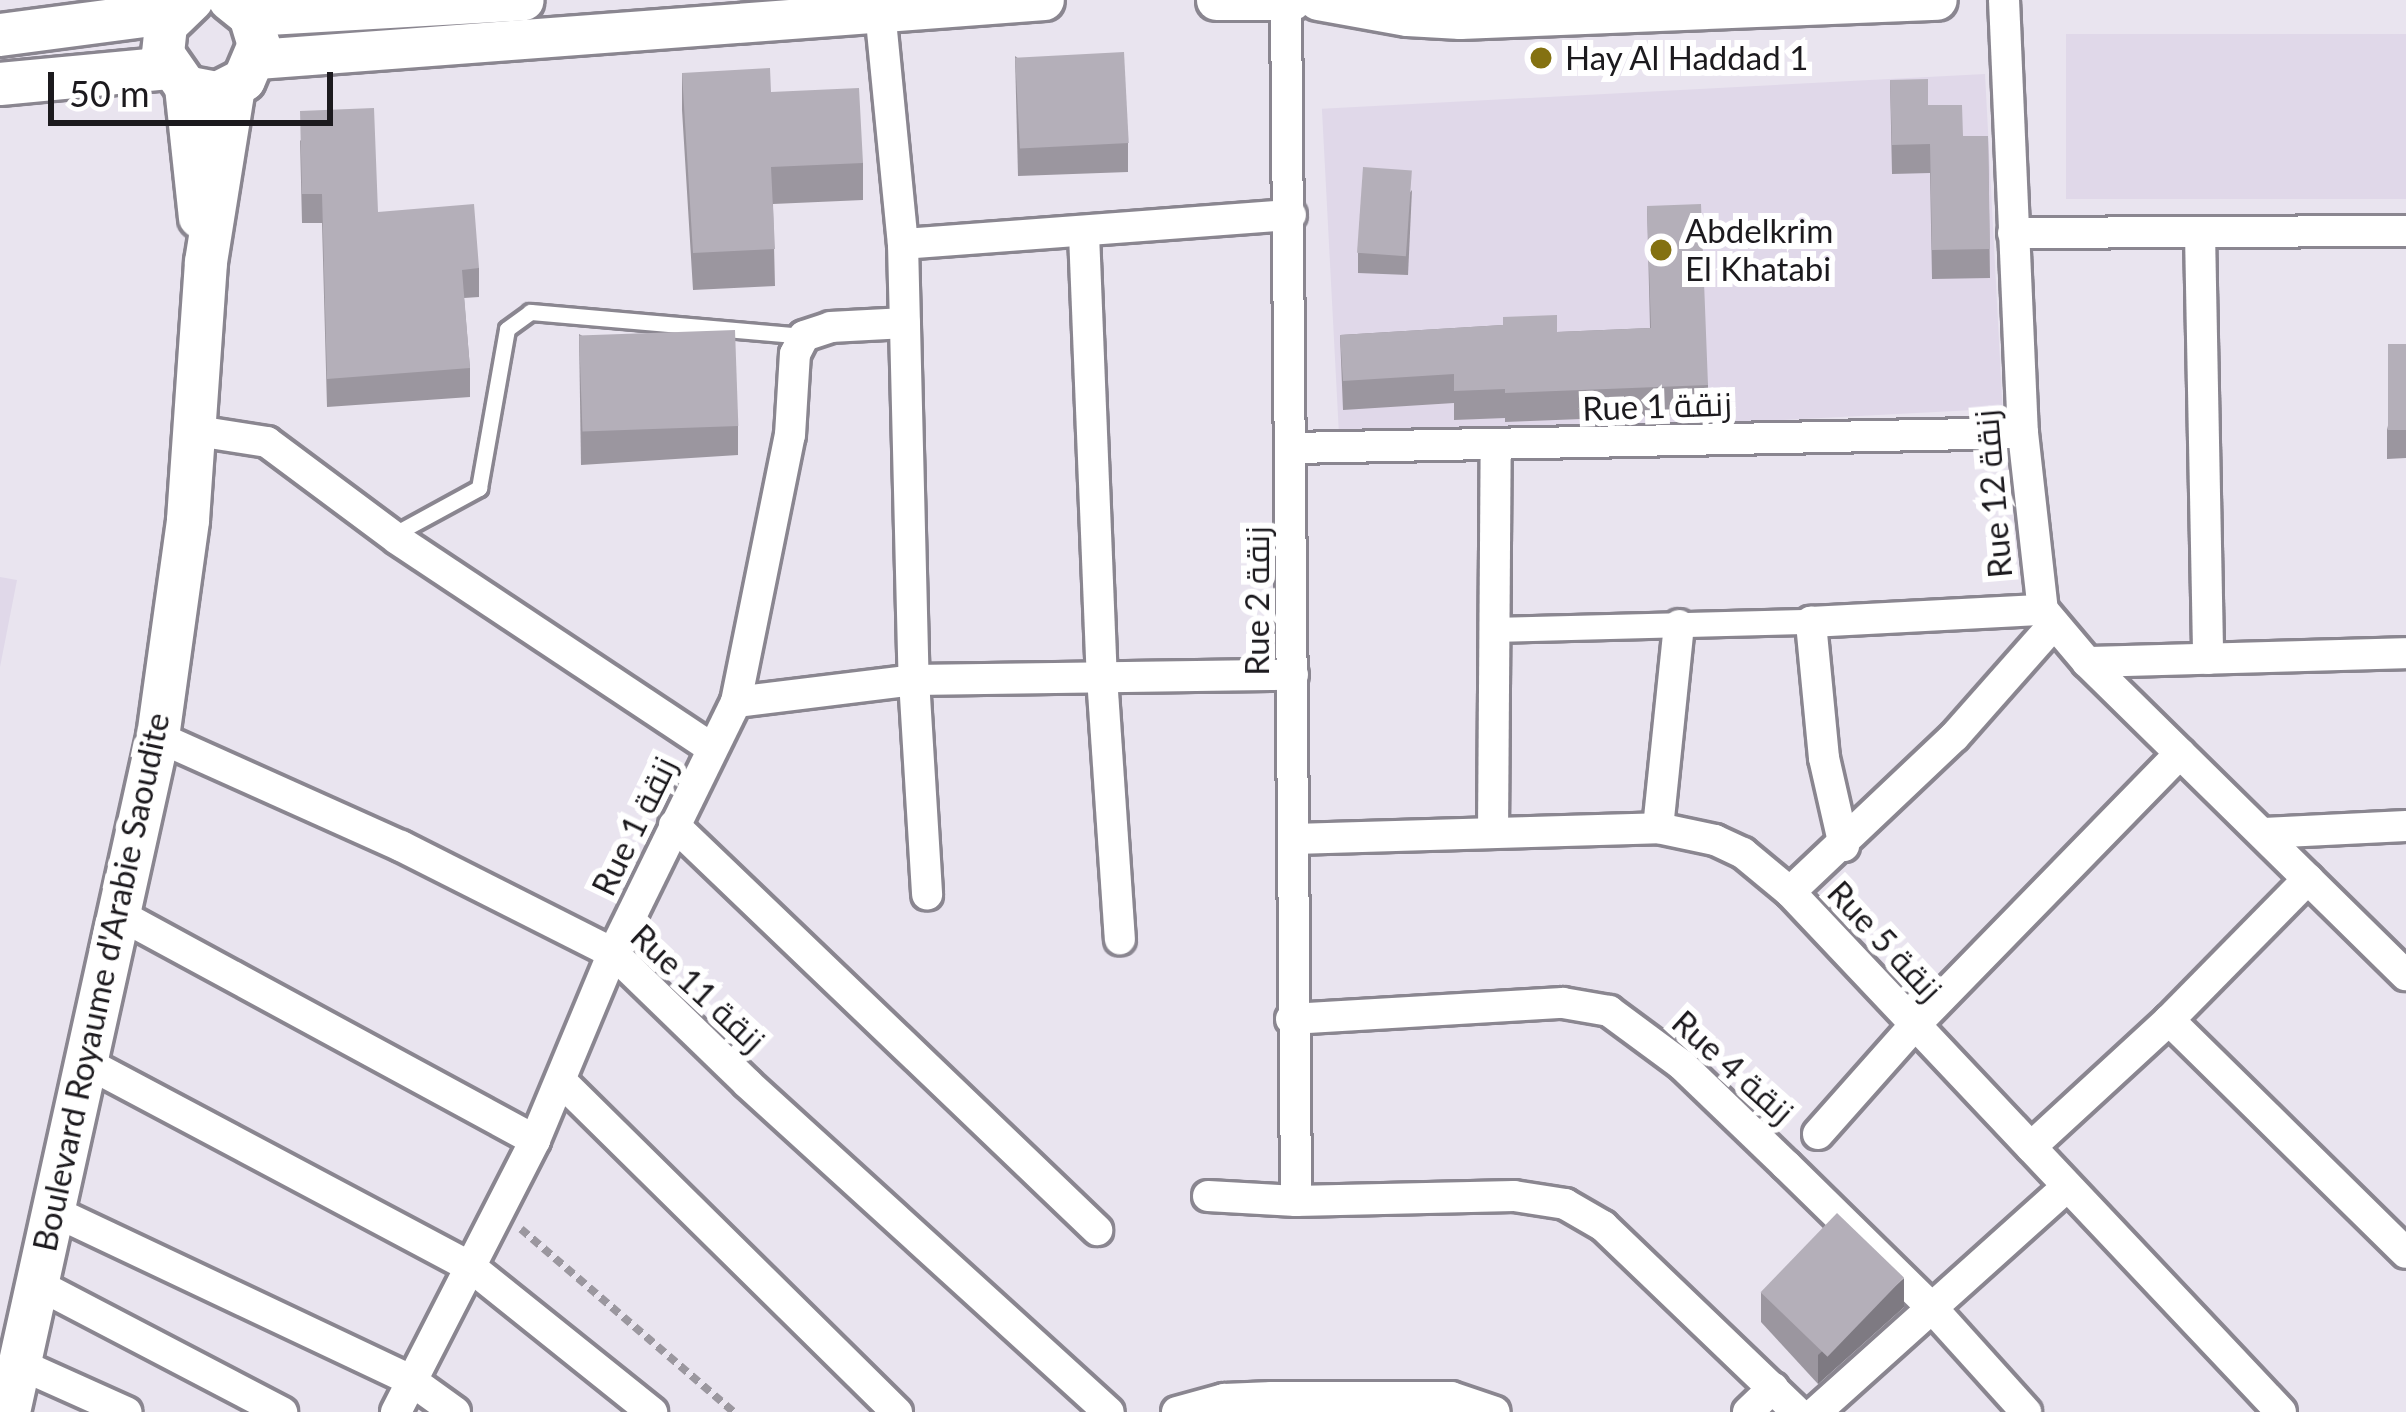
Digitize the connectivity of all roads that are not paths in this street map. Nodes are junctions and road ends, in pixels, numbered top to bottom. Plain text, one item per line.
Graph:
1 (524, 0) edge
2 (1044, 0) edge
3 (1216, 0) edge
4 (1288, 0) edge
5 (1318, 0) edge
6 (1937, 0) edge
7 (2004, 0) edge
8 (1844, 2) edge
9 (185, 4) edge
10 (1717, 4) edge
11 (238, 5) edge
12 (880, 5) edge
13 (1542, 8) edge
14 (1428, 9) edge
15 (0, 35) edge
16 (245, 73) junction
17 (177, 77) junction
18 (0, 83) edge
19 (1291, 215) junction
20 (2406, 231) edge
21 (2013, 232) junction
22 (2200, 233) junction
23 (1084, 234) junction
24 (903, 244) junction
25 (206, 262) junction
26 (905, 323) junction
27 (804, 336) junction
28 (196, 431) junction
29 (2023, 433) junction
30 (1293, 448) junction
31 (1496, 448) junction
32 (397, 539) junction
33 (2048, 617) junction
34 (1811, 622) junction
35 (1679, 625) junction
36 (1496, 630) junction
37 (2406, 653) edge
38 (2208, 659) junction
39 (2087, 662) junction
40 (1293, 675) junction
41 (1102, 677) junction
42 (914, 680) junction
43 (736, 702) junction
44 (158, 737) junction
45 (712, 748) junction
46 (2180, 753) junction
47 (674, 825) junction
48 (2406, 826) edge
49 (1658, 828) junction
50 (1492, 832) junction
51 (2264, 833) junction
52 (1294, 839) junction
53 (1844, 846) junction
54 (2308, 879) junction
55 (1790, 892) junction
56 (927, 895) dead end
57 (122, 916) junction
58 (1120, 939) dead end
59 (613, 952) junction
60 (2406, 974) edge
61 (1291, 1019) junction
62 (2169, 1020) junction
63 (1914, 1026) junction
64 (87, 1063) junction
65 (561, 1081) junction
66 (1818, 1134) dead end
67 (535, 1140) junction
68 (2031, 1147) junction
69 (2067, 1187) junction
70 (1208, 1196) dead end
71 (1296, 1201) junction
72 (51, 1210) junction
73 (1097, 1230) dead end
74 (2406, 1253) edge
75 (472, 1268) junction
76 (34, 1283) junction
77 (1933, 1309) junction
78 (8, 1361) edge
79 (412, 1381) junction
80 (1773, 1388) junction
81 (8, 1412) edge
82 (127, 1412) edge
83 (283, 1412) edge
84 (396, 1412) edge
85 (455, 1412) edge
86 (652, 1412) edge
87 (897, 1412) edge
88 (1109, 1412) edge
89 (1177, 1412) edge
90 (1495, 1412) edge
91 (1748, 1412) edge
92 (1797, 1412) edge
93 (1816, 1412) edge
94 (2026, 1412) edge
95 (2281, 1412) edge

1 - 11 street
2 - 12 street
3 - 4 street
4 - 19 street, Rue 2 زنقة
5 - 14 street
6 - 8 street
7 - 21 street, Rue 12 زنقة
8 - 10 street
9 - 15 main road
9 - 17 main road, Boulevard Royaume d'Arabie Saoudite
10 - 13 street
11 - 16 main road, Boulevard Royaume d'Arabie Saoudite
12 - 16 street
12 - 24 street
13 - 14 street
16 - 17 main road
16 - 25 main road, Boulevard Royaume d'Arabie Saoudite
17 - 18 main road
17 - 25 main road, Boulevard Royaume d'Arabie Saoudite
19 - 23 street
19 - 30 street, Rue 2 زنقة
20 - 22 street
21 - 22 street
21 - 29 street, Rue 12 زنقة
22 - 38 street
23 - 24 street
23 - 41 street
24 - 26 street
25 - 28 main road, Boulevard Royaume d'Arabie Saoudite
26 - 27 street
26 - 42 street
27 - 32 lane
27 - 43 street, Rue 1 زنقة
28 - 32 street
28 - 44 main road, Boulevard Royaume d'Arabie Saoudite
29 - 31 street, Rue 1 زنقة
29 - 33 street, Rue 12 زنقة
30 - 31 street, Rue 1 زنقة
30 - 40 street, Rue 2 زنقة
31 - 36 street
32 - 45 street
33 - 34 street
33 - 39 street
33 - 53 street
34 - 35 street
34 - 53 street
35 - 36 street
35 - 49 street
36 - 50 street
37 - 38 street
38 - 39 street
39 - 46 street
40 - 41 street
40 - 52 street, Rue 2 زنقة
41 - 42 street
41 - 58 street
42 - 43 street
42 - 56 street
43 - 45 street, Rue 1 زنقة
44 - 57 main road, Boulevard Royaume d'Arabie Saoudite
44 - 59 street, Rue 11 زنقة
45 - 47 street, Rue 1 زنقة
46 - 51 street
46 - 63 street
47 - 59 street, Rue 1 زنقة
47 - 73 street
48 - 51 street
49 - 50 street, Rue 5 زنقة
49 - 55 street, Rue 5 زنقة
50 - 52 street, Rue 5 زنقة
51 - 54 street
52 - 61 street, Rue 2 زنقة
53 - 55 street
54 - 60 street
54 - 62 street
55 - 63 street, Rue 5 زنقة
57 - 64 main road, Boulevard Royaume d'Arabie Saoudite
57 - 67 street
59 - 65 street, Rue 1 زنقة
59 - 88 street, Rue 11 زنقة
61 - 71 street, Rue 2 زنقة
61 - 77 street, Rue 4 زنقة
62 - 68 street
62 - 74 street
63 - 66 street
63 - 68 street, Rue 5 زنقة
64 - 72 main road, Boulevard Royaume d'Arabie Saoudite
64 - 75 street
65 - 67 street, Rue 1 زنقة
65 - 87 street
67 - 75 street, Rue 1 زنقة
68 - 69 street, Rue 5 زنقة
69 - 77 street
69 - 95 street, Rue 5 زنقة
70 - 71 street
71 - 80 street
72 - 76 main road, Boulevard Royaume d'Arabie Saoudite
72 - 79 street
75 - 79 street, Rue 1 زنقة
75 - 86 street
76 - 78 main road, Boulevard Royaume d'Arabie Saoudite
76 - 83 street
77 - 93 street
77 - 94 street, Rue 4 زنقة
78 - 81 main road, Boulevard Royaume d'Arabie Saoudite
78 - 82 street
79 - 84 street, Rue 1 زنقة
79 - 85 street
80 - 91 street
80 - 92 street
89 - 90 street

